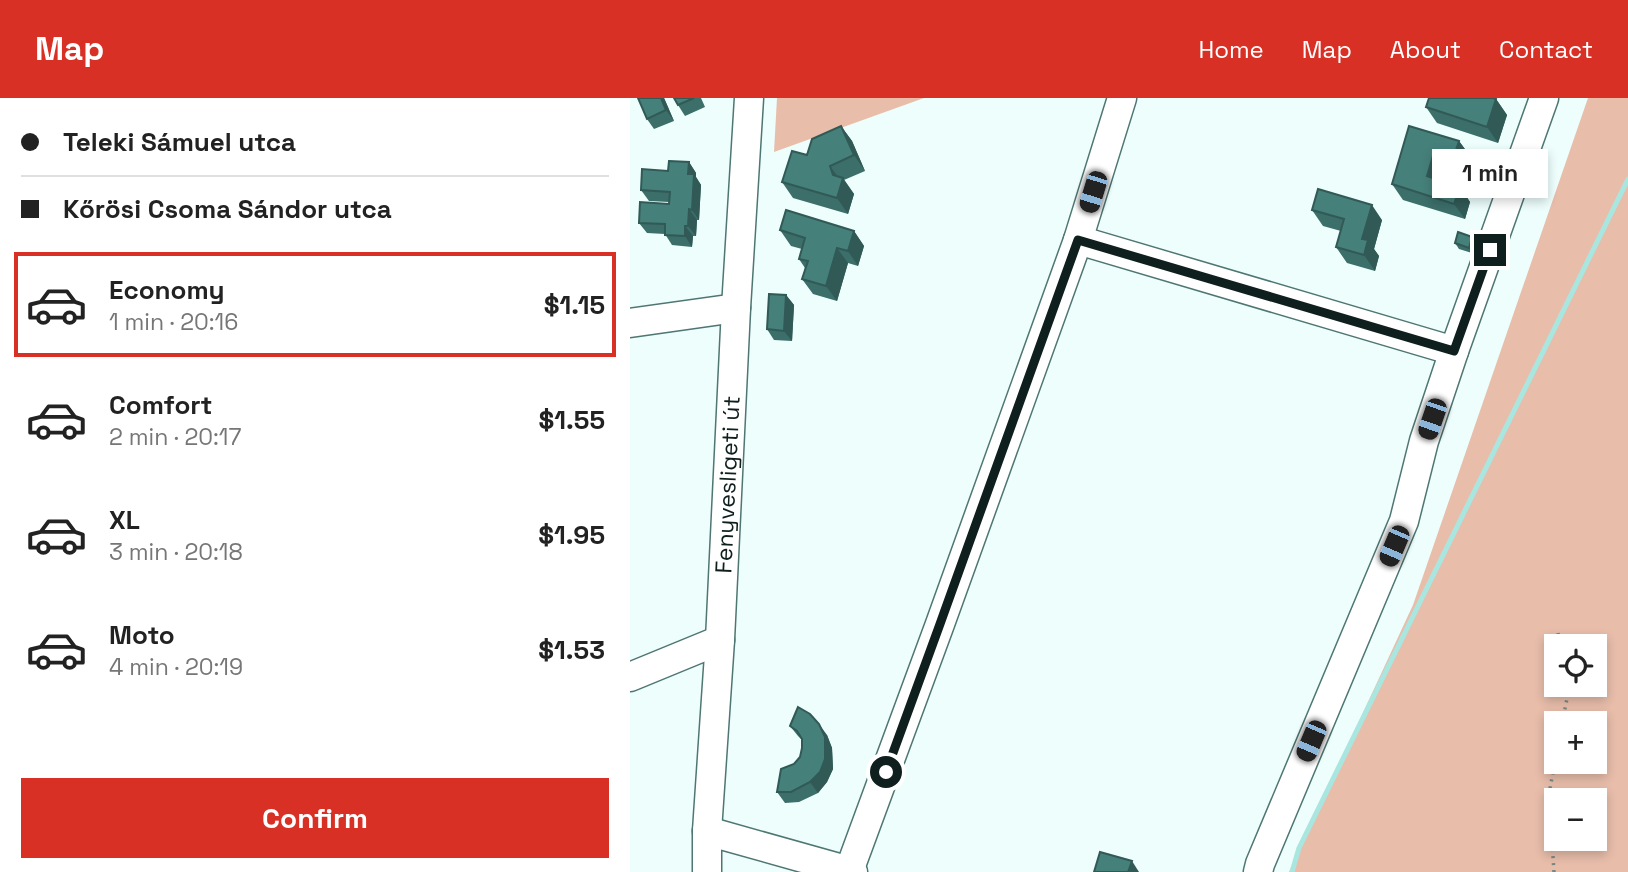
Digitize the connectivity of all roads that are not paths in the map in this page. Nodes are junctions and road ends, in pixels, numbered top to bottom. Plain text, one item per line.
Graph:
1 (749, 98) edge
2 (1122, 98) edge
3 (1544, 98) edge
4 (1078, 240) junction
5 (736, 308) junction
6 (630, 323) edge
7 (1454, 351) junction
8 (720, 640) junction
9 (630, 677) edge
10 (708, 831) junction
11 (851, 871) edge
12 (707, 872) edge
13 (1258, 872) edge

1 - 5 street, Fenyvesligeti út
2 - 4 street
3 - 7 street
4 - 7 street
4 - 11 street
5 - 6 street
5 - 8 street, Fenyvesligeti út
7 - 13 street
8 - 9 street
8 - 10 street, Fenyvesligeti út
10 - 11 street
10 - 12 street, Fenyvesligeti út

